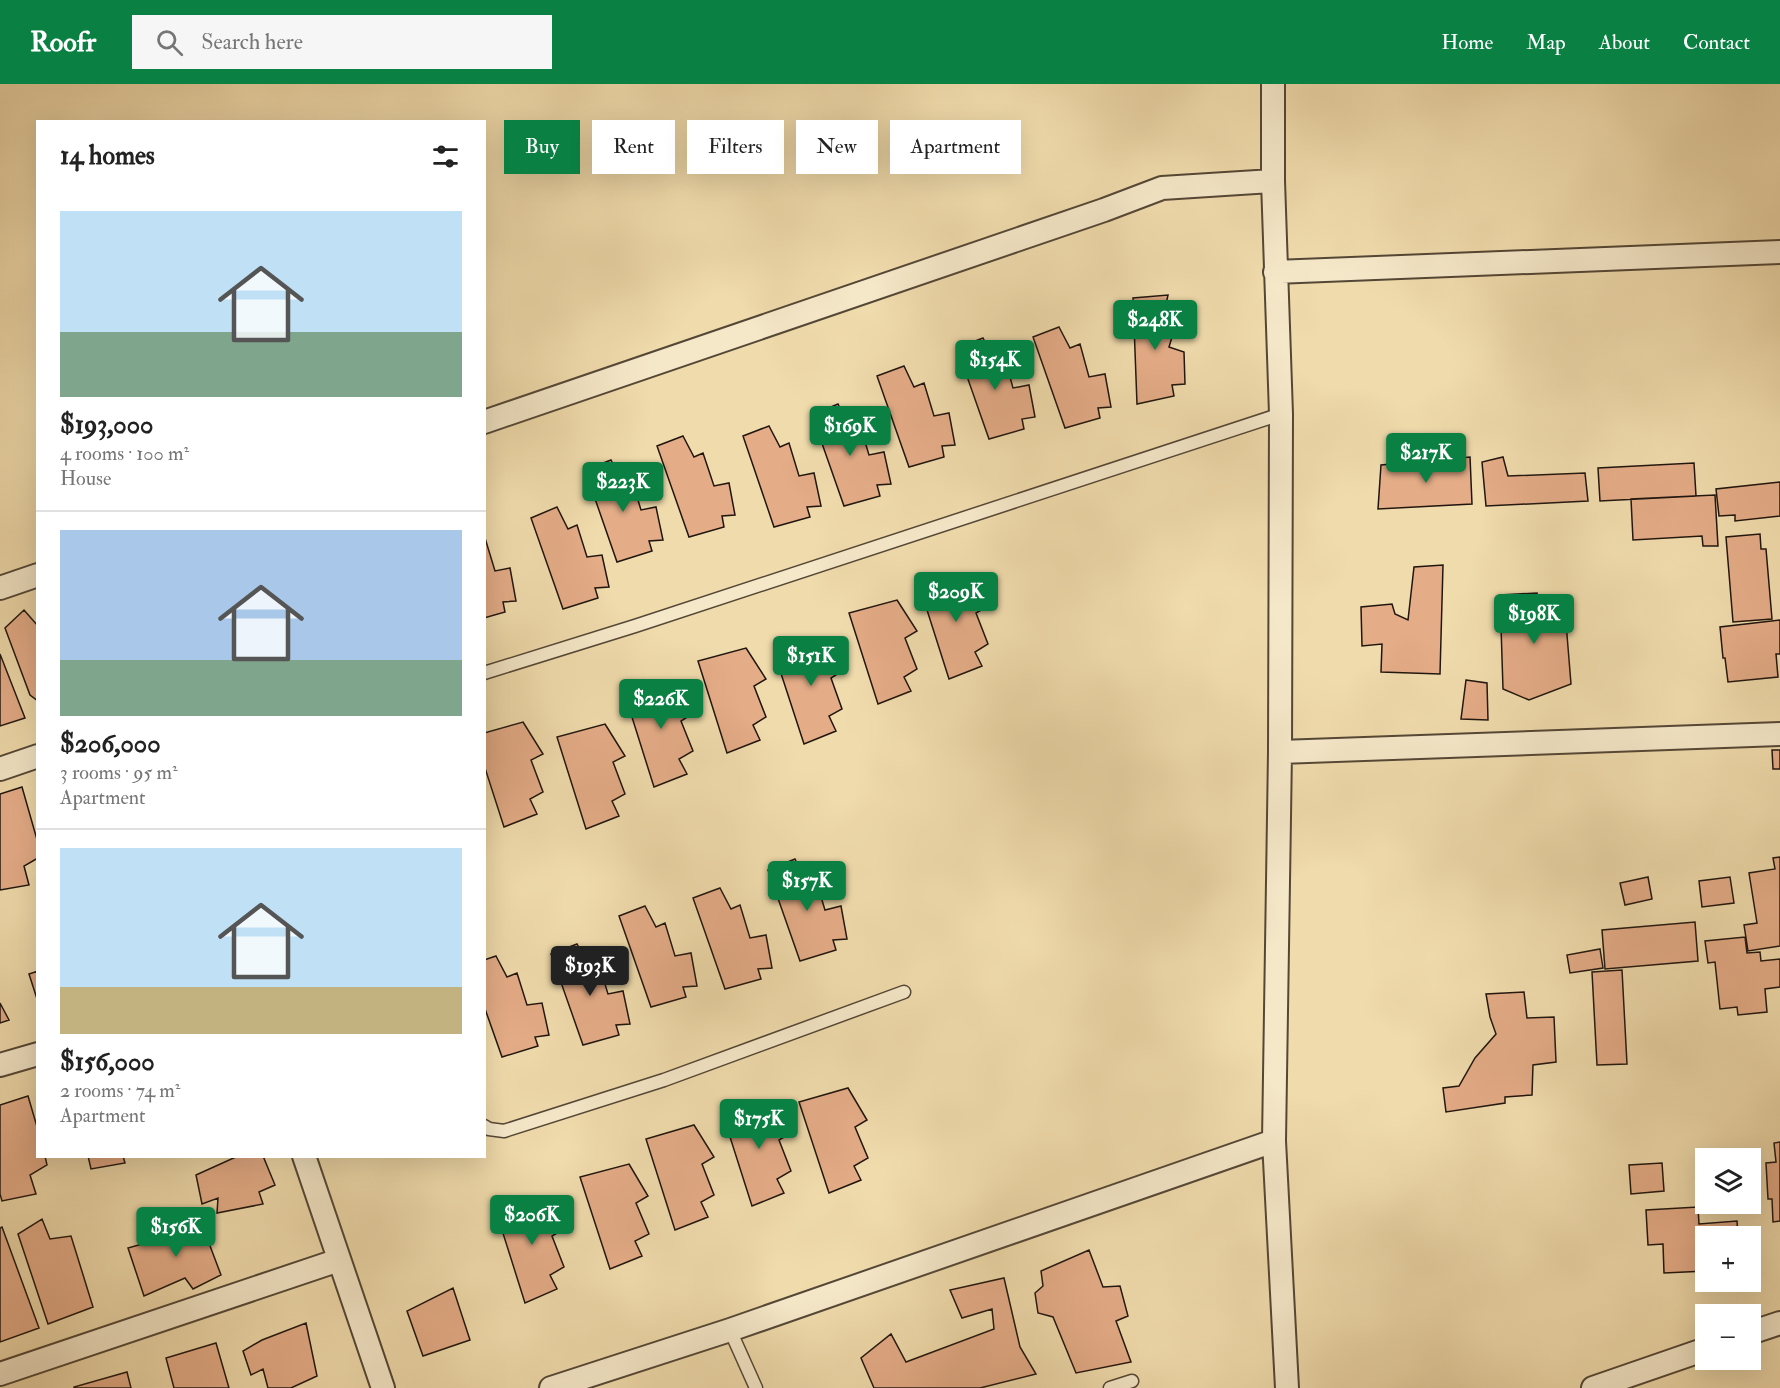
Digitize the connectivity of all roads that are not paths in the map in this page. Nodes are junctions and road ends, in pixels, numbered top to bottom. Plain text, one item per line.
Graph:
1 (1273, 84) edge
2 (1273, 180) junction
3 (1780, 252) edge
4 (1275, 272) junction
5 (1281, 414) junction
6 (486, 421) edge
7 (36, 576) edge
8 (0, 588) edge
9 (486, 672) edge
10 (1780, 734) edge
11 (1280, 752) junction
12 (36, 757) edge
13 (0, 769) edge
14 (904, 992) dead end
15 (36, 1055) edge
16 (0, 1065) edge
17 (486, 1127) edge
18 (1274, 1141) junction
19 (305, 1158) edge
20 (339, 1260) junction
21 (1780, 1323) edge
22 (1761, 1329) edge
23 (730, 1330) junction
24 (1695, 1353) edge
25 (0, 1374) edge
26 (1132, 1381) dead end
27 (383, 1388) edge
28 (551, 1388) edge
29 (756, 1388) edge
30 (1110, 1388) edge
31 (1287, 1388) edge
32 (1593, 1388) edge

1 - 2 street
2 - 4 street
2 - 6 street
3 - 4 street
4 - 5 street
5 - 9 lane
5 - 11 street
7 - 8 street
10 - 11 street
11 - 18 street
12 - 13 street
14 - 17 lane
15 - 16 street
18 - 23 street
18 - 31 street
19 - 20 street
20 - 25 street
20 - 27 street
21 - 22 street
23 - 28 street
23 - 29 lane
24 - 32 street
26 - 30 lane

